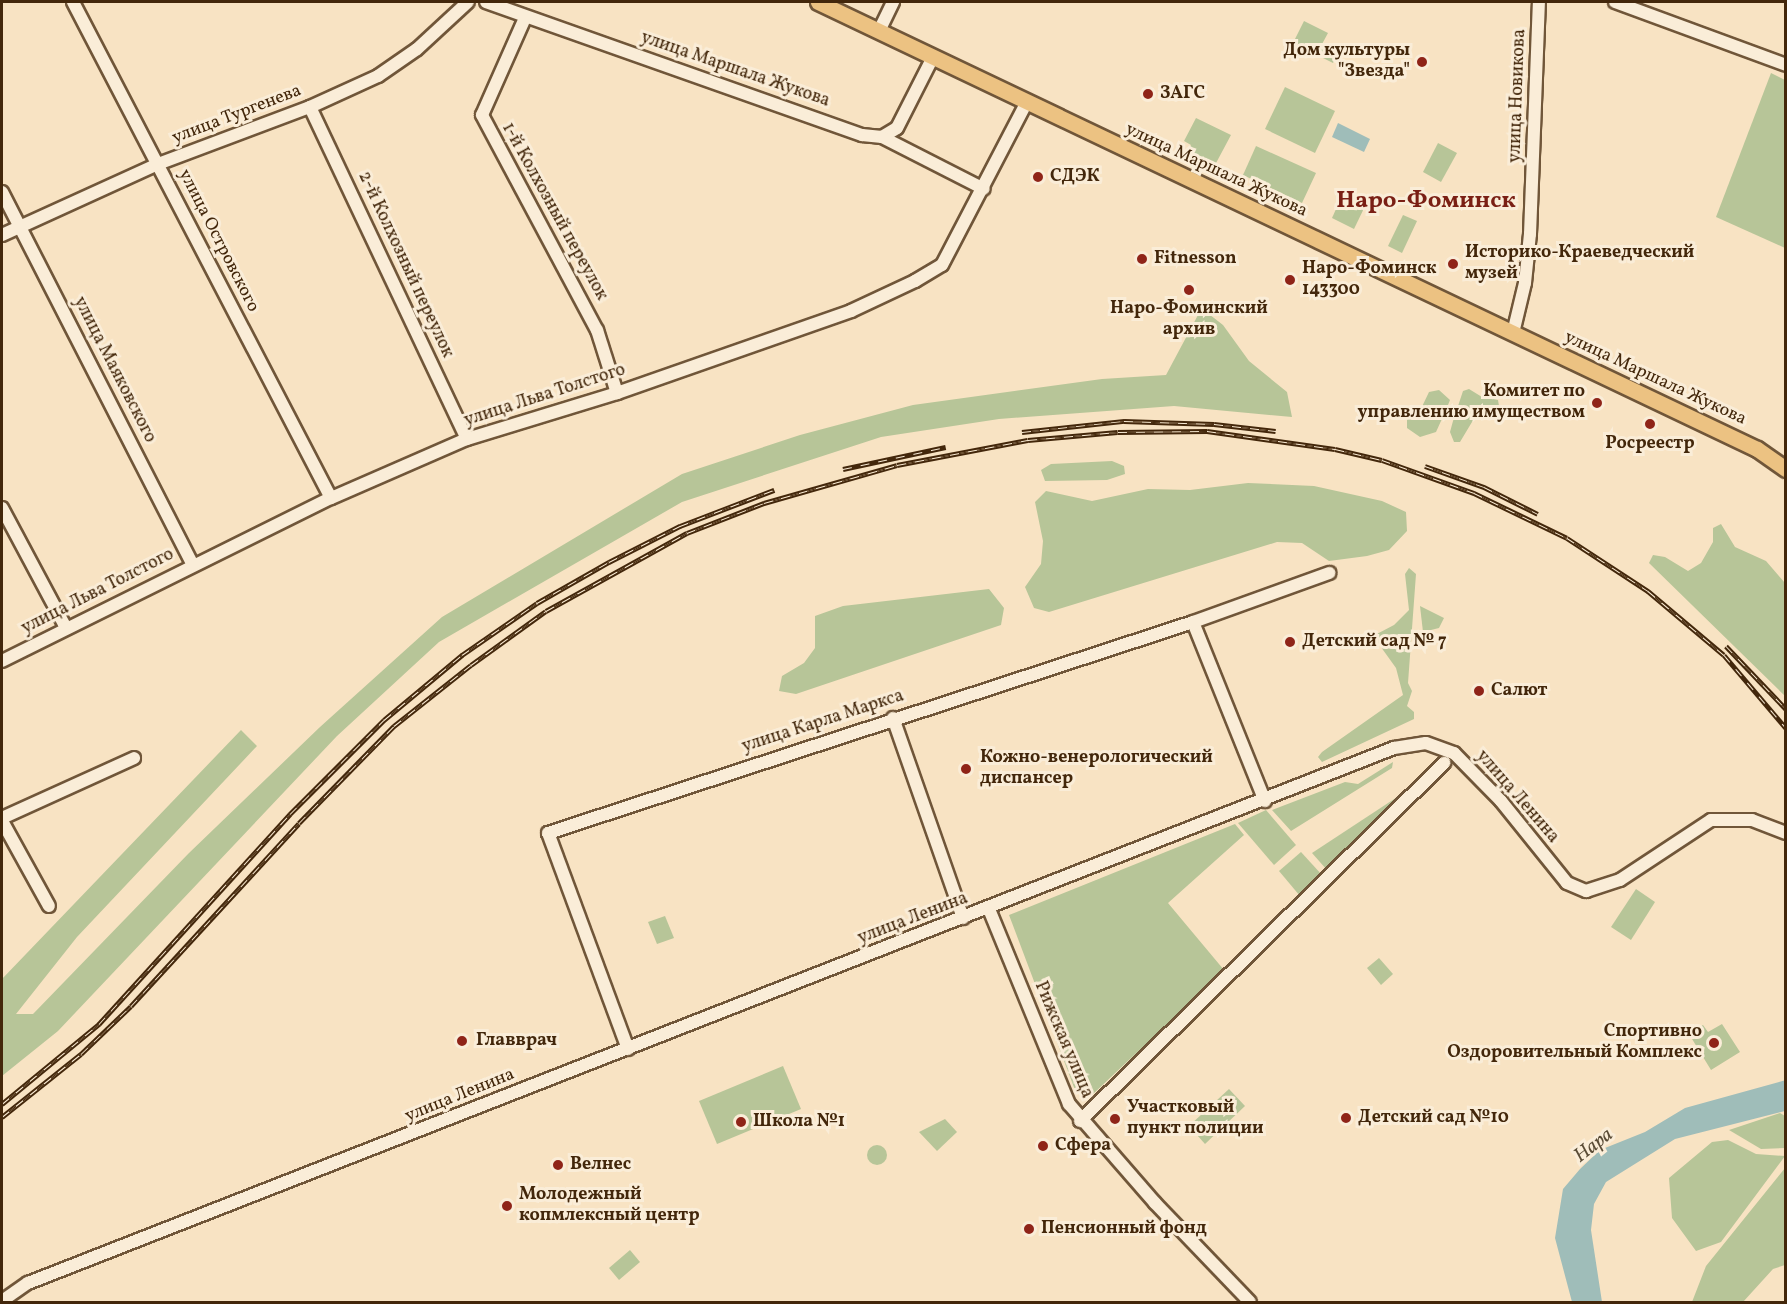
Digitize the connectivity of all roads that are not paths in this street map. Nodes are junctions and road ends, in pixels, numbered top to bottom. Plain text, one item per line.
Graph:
1 (73, 2) edge
2 (468, 2) edge
3 (486, 2) edge
4 (818, 2) edge
5 (893, 2) edge
6 (1539, 2) edge
7 (1615, 2) edge
8 (525, 18) junction
9 (879, 31) junction
10 (933, 57) junction
11 (1785, 65) edge
12 (1027, 102) junction
13 (310, 107) junction
14 (882, 137) junction
15 (158, 164) junction
16 (984, 189) junction
17 (2, 192) edge
18 (20, 226) junction
19 (2, 235) edge
20 (1513, 333) junction
21 (617, 393) junction
22 (467, 439) junction
23 (1782, 460) edge
24 (331, 498) junction
25 (2, 508) edge
26 (193, 564) junction
27 (1329, 573) dead end
28 (1192, 622) junction
29 (66, 628) junction
30 (2, 661) edge
31 (893, 718) junction
32 (134, 758) dead end
33 (1444, 763) dead end
34 (1265, 801) junction
35 (2, 820) edge
36 (1785, 832) edge
37 (49, 906) dead end
38 (989, 909) junction
39 (963, 918) junction
40 (628, 1049) junction
41 (1080, 1121) junction
42 (2, 1301) edge
43 (1250, 1302) edge

1 - 15 street, улица Островского
2 - 13 street, улица Тургенева
3 - 8 street, улица Маршала Жукова
4 - 9 main road, улица Маршала Жукова
5 - 9 street
6 - 20 street, улица Новикова
7 - 11 street
8 - 14 street, улица Маршала Жукова
8 - 21 street, 1-й Колхозный переулок
9 - 10 main road, улица Маршала Жукова
10 - 12 main road, улица Маршала Жукова
10 - 14 street
12 - 16 street, улица Льва Толстого
12 - 20 main road, улица Маршала Жукова
13 - 15 street, улица Тургенева
13 - 22 street, 2-й Колхозный переулок
14 - 16 street, улица Маршала Жукова
15 - 18 street, улица Тургенева
15 - 24 street, улица Островского
16 - 21 street, улица Льва Толстого
17 - 18 street, улица Маяковского
18 - 19 street, улица Тургенева
18 - 26 street, улица Маяковского
20 - 23 main road, улица Маршала Жукова
21 - 22 street, улица Льва Толстого
22 - 24 street, улица Льва Толстого
24 - 26 street, улица Льва Толстого
25 - 29 street
26 - 29 street, улица Льва Толстого
27 - 28 street, улица Карла Маркса
28 - 31 street, улица Карла Маркса
28 - 34 street
29 - 30 street, улица Льва Толстого
31 - 39 street
31 - 40 street, улица Карла Маркса
32 - 35 street
33 - 41 street
34 - 36 street, улица Ленина
34 - 38 street, улица Ленина
35 - 37 street
38 - 39 street, улица Ленина
38 - 41 street, Рижская улица
39 - 40 street, улица Ленина
40 - 42 street, улица Ленина
41 - 43 street, Рижская улица

